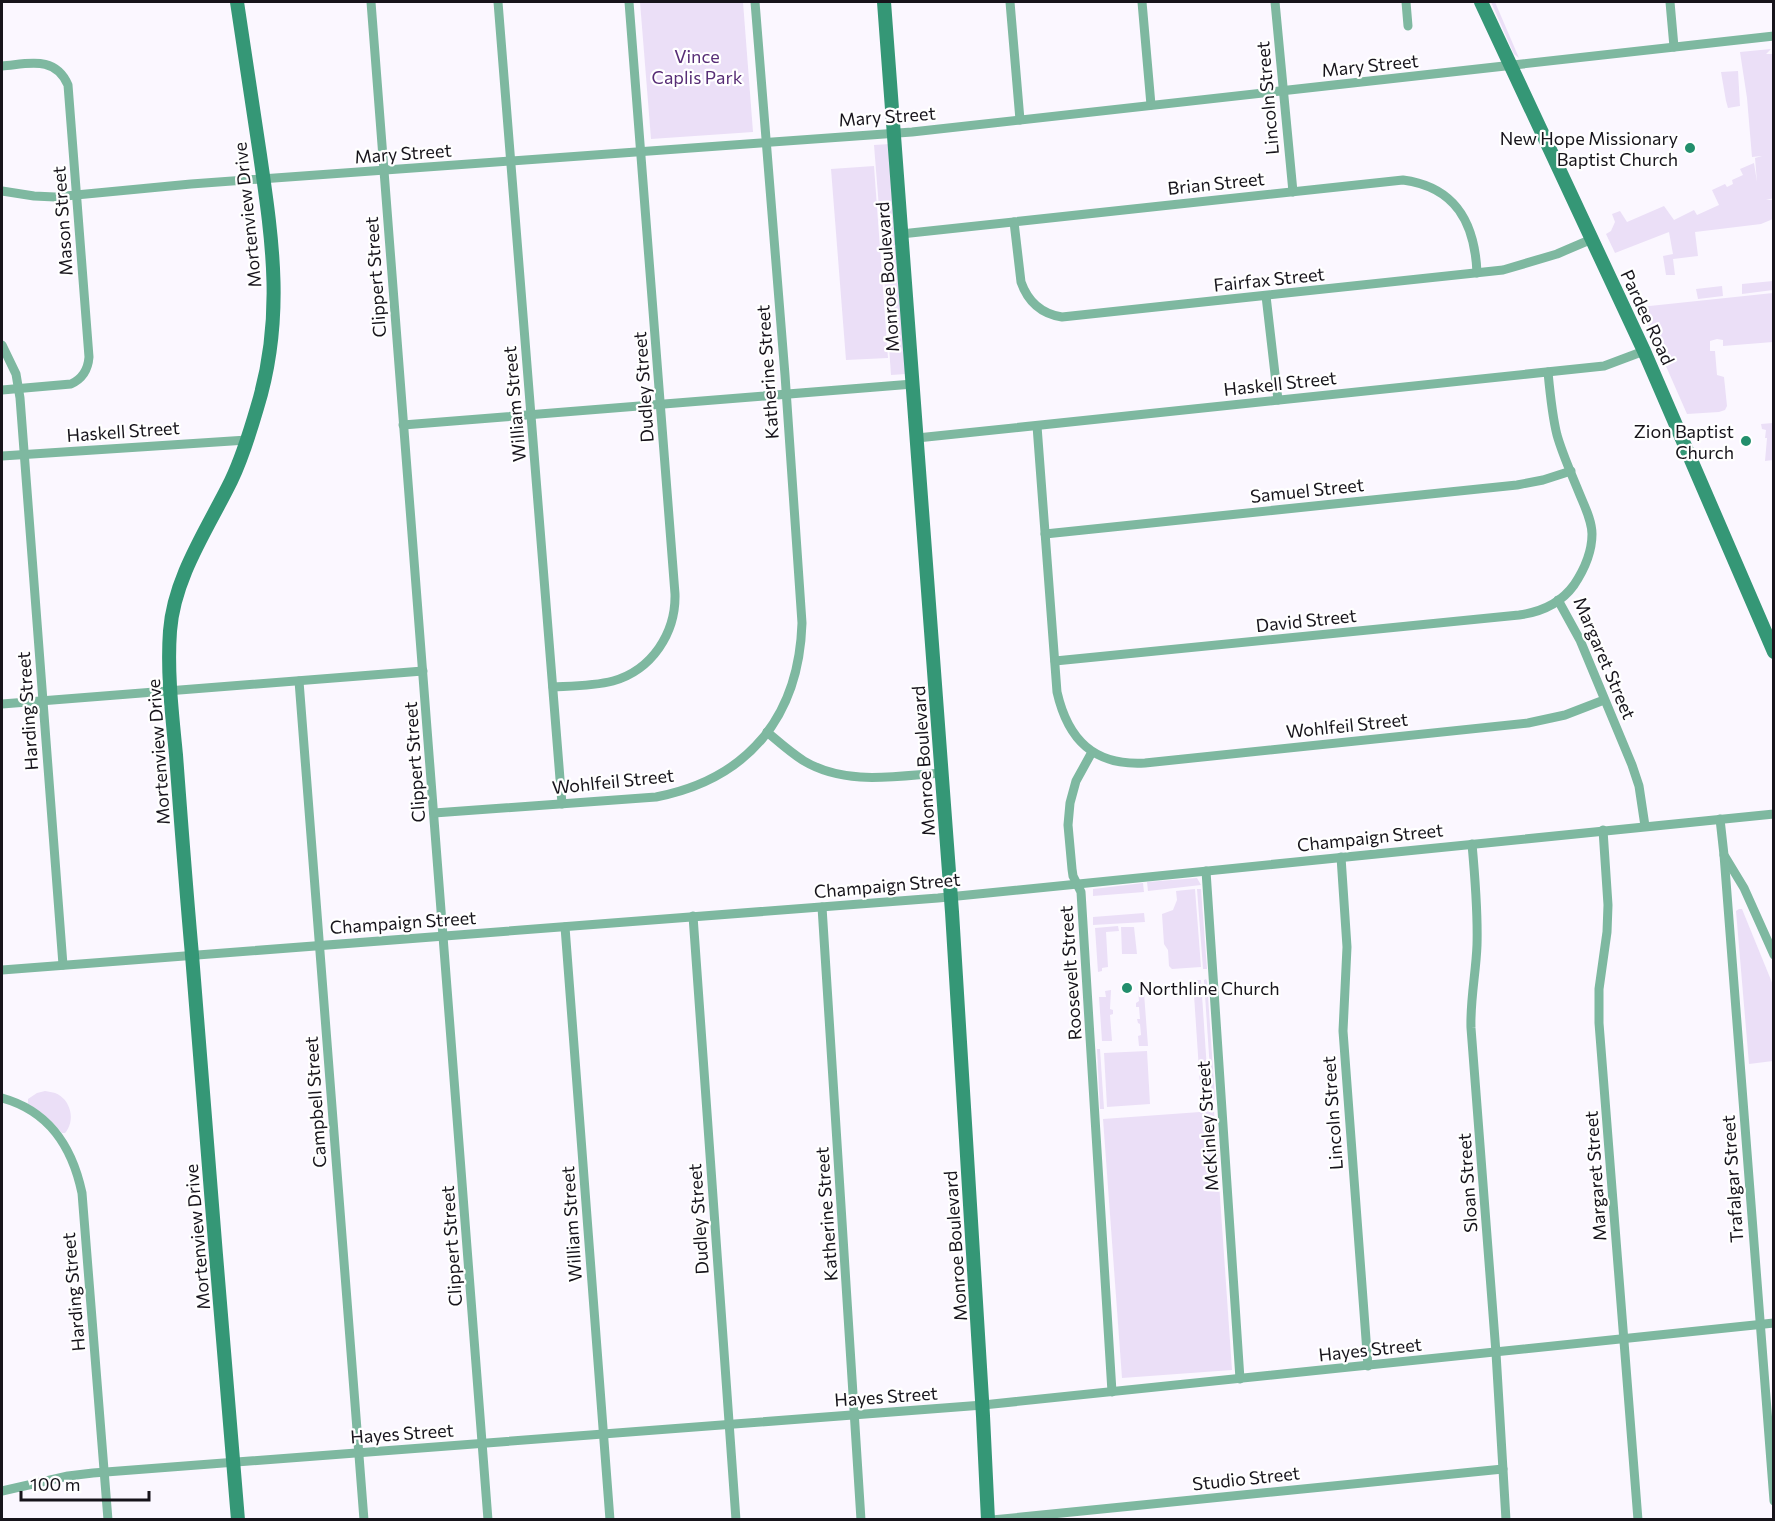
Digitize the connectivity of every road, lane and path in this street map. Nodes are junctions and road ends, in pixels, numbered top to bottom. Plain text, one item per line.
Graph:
1 (237, 2) edge
2 (371, 2) edge
3 (498, 2) edge
4 (629, 2) edge
5 (755, 2) edge
6 (884, 2) edge
7 (1010, 2) edge
8 (1142, 2) edge
9 (1275, 2) edge
10 (1406, 2) edge
11 (1481, 2) edge
12 (1670, 2) edge
13 (1408, 26) dead end
14 (1773, 36) edge
15 (1674, 47) junction
16 (1511, 65) junction
17 (2, 66) edge
18 (1282, 91) junction
19 (1151, 105) junction
20 (1020, 120) junction
21 (895, 133) junction
22 (766, 142) junction
23 (641, 151) junction
24 (510, 162) junction
25 (384, 170) junction
26 (263, 179) junction
27 (2, 191) edge
28 (1293, 192) junction
29 (77, 195) junction
30 (1014, 222) junction
31 (901, 234) junction
32 (1592, 239) junction
33 (1477, 273) junction
34 (1266, 296) junction
35 (2, 345) edge
36 (1644, 351) junction
37 (1548, 372) junction
38 (913, 384) junction
39 (19, 389) junction
40 (2, 390) edge
41 (785, 394) junction
42 (1278, 400) junction
43 (661, 404) junction
44 (532, 414) junction
45 (403, 425) junction
46 (1037, 426) junction
47 (917, 438) junction
48 (247, 440) junction
49 (24, 455) junction
50 (2, 456) edge
51 (1571, 471) junction
52 (1045, 534) junction
53 (1558, 600) junction
54 (1773, 652) edge
55 (1055, 661) junction
56 (423, 671) junction
57 (298, 681) junction
58 (553, 687) junction
59 (171, 690) junction
60 (1604, 699) junction
61 (42, 701) junction
62 (2, 704) edge
63 (767, 732) junction
64 (1092, 752) junction
65 (942, 773) junction
66 (562, 804) junction
67 (434, 813) junction
68 (1773, 814) edge
69 (1720, 819) junction
70 (1645, 826) junction
71 (1603, 830) junction
72 (1472, 844) junction
73 (1724, 855) junction
74 (1341, 857) junction
75 (1206, 870) junction
76 (1077, 884) junction
77 (950, 896) junction
78 (822, 907) junction
79 (693, 916) junction
80 (565, 927) junction
81 (444, 935) junction
82 (319, 944) junction
83 (192, 954) junction
84 (1773, 956) edge
85 (63, 965) junction
86 (2, 969) edge
87 (2, 1098) edge
88 (1773, 1323) edge
89 (1760, 1324) junction
90 (1623, 1339) junction
91 (1496, 1353) junction
92 (1368, 1366) junction
93 (1240, 1379) junction
94 (1113, 1392) junction
95 (983, 1405) junction
96 (855, 1415) junction
97 (729, 1424) junction
98 (604, 1434) junction
99 (482, 1443) junction
100 (359, 1452) junction
101 (232, 1462) junction
102 (1503, 1469) junction
103 (104, 1473) junction
104 (2, 1491) edge
105 (1773, 1501) edge
106 (108, 1520) edge
107 (238, 1520) edge
108 (364, 1520) edge
109 (488, 1520) edge
110 (610, 1520) edge
111 (736, 1520) edge
112 (861, 1520) edge
113 (990, 1520) edge
114 (1506, 1520) edge
115 (1638, 1520) edge

1 - 26 street, Mortenview Drive
2 - 25 street, Clippert Street
3 - 24 street, William Street
4 - 23 street, Dudley Street
5 - 22 street, Katherine Street
6 - 21 street, Monroe Boulevard
7 - 20 street
8 - 19 street
9 - 18 street, Lincoln Street
10 - 13 street
11 - 16 street, Pardee Road
12 - 15 street
14 - 15 street, Mary Street
15 - 16 street, Mary Street
16 - 18 street, Mary Street
16 - 32 street, Pardee Road
17 - 29 street, Mason Street
18 - 19 street, Mary Street
18 - 28 street, Lincoln Street
19 - 20 street, Mary Street
20 - 21 street, Mary Street
21 - 22 street, Mary Street
21 - 31 street, Monroe Boulevard
22 - 23 street, Mary Street
22 - 41 street, Katherine Street
23 - 24 street, Mary Street
23 - 43 street, Dudley Street
24 - 25 street, Mary Street
24 - 44 street, William Street
25 - 26 street, Mary Street
25 - 45 street, Clippert Street
26 - 29 street, Mary Street
26 - 48 street, Mortenview Drive
27 - 29 street, Mary Street
28 - 30 street, Brian Street
28 - 33 street, Brian Street
29 - 39 street, Mason Street
30 - 31 street, Brian Street
30 - 34 street, Fairfax Street
31 - 38 street, Monroe Boulevard
32 - 33 street, Fairfax Street
32 - 36 street, Pardee Road
33 - 34 street, Fairfax Street
34 - 42 street
35 - 39 street, Harding Street
36 - 37 street, Haskell Street
36 - 54 street, Pardee Road
37 - 42 street, Haskell Street
37 - 51 street, Margaret Street
38 - 41 street
38 - 47 street, Monroe Boulevard
39 - 40 street
39 - 49 street, Harding Street
41 - 43 street
41 - 63 street, Katherine Street
42 - 46 street, Haskell Street
43 - 44 street
43 - 58 street, Dudley Street
44 - 45 street
44 - 58 street, William Street
45 - 56 street, Clippert Street
46 - 47 street, Haskell Street
46 - 52 street
47 - 65 street, Monroe Boulevard
48 - 49 street, Haskell Street
48 - 59 street, Mortenview Drive
49 - 50 street, Haskell Street
49 - 61 street, Harding Street
51 - 52 street, Samuel Street
51 - 53 street, Margaret Street
52 - 55 street
53 - 55 street, David Street
53 - 60 street, Margaret Street
55 - 64 street
56 - 57 street
56 - 67 street, Clippert Street
57 - 59 street
57 - 82 street, Campbell Street
58 - 66 street, William Street
59 - 61 street
59 - 83 street, Mortenview Drive
60 - 64 street, Wohlfeil Street
60 - 70 street, Margaret Street
61 - 62 street
61 - 85 street, Harding Street
63 - 65 street
63 - 66 street, Wohlfeil Street
64 - 76 street, Roosevelt Street
65 - 77 street, Monroe Boulevard
66 - 67 street, Wohlfeil Street
67 - 81 street, Clippert Street
68 - 69 street, Champaign Street
69 - 70 street, Champaign Street
69 - 73 street, Trafalgar Street
70 - 71 street, Champaign Street
71 - 72 street, Champaign Street
71 - 90 street, Margaret Street
72 - 74 street, Champaign Street
72 - 91 street, Sloan Street
73 - 84 street
73 - 89 street, Trafalgar Street
74 - 75 street, Champaign Street
74 - 92 street, Lincoln Street
75 - 76 street, Champaign Street
75 - 93 street, McKinley Street
76 - 77 street, Champaign Street
76 - 94 street, Roosevelt Street
77 - 78 street, Champaign Street
77 - 95 street, Monroe Boulevard
78 - 79 street, Champaign Street
78 - 96 street, Katherine Street
79 - 80 street, Champaign Street
79 - 97 street, Dudley Street
80 - 81 street, Champaign Street
80 - 98 street, William Street
81 - 82 street, Champaign Street
81 - 99 street, Clippert Street
82 - 83 street, Champaign Street
82 - 100 street, Campbell Street
83 - 85 street, Champaign Street
83 - 101 street, Mortenview Drive
85 - 86 street, Champaign Street
87 - 103 street, Harding Street
88 - 89 street, Hayes Street
89 - 90 street, Hayes Street
89 - 105 street, Trafalgar Street
90 - 91 street, Hayes Street
90 - 115 street, Margaret Street
91 - 92 street, Hayes Street
91 - 102 street, Sloan Street
92 - 93 street, Hayes Street
93 - 94 street, Hayes Street
94 - 95 street, Hayes Street
95 - 96 street, Hayes Street
95 - 113 street, Monroe Boulevard
96 - 97 street, Hayes Street
96 - 112 street, Katherine Street
97 - 98 street, Hayes Street
97 - 111 street, Dudley Street
98 - 99 street, Hayes Street
98 - 110 street, William Street
99 - 100 street, Hayes Street
99 - 109 street, Clippert Street
100 - 101 street, Hayes Street
100 - 108 street, Campbell Street
101 - 103 street, Hayes Street
101 - 107 street, Mortenview Drive
102 - 113 street, Studio Street
102 - 114 street, Sloan Street
103 - 104 street, Hayes Street
103 - 106 street, Harding Street

